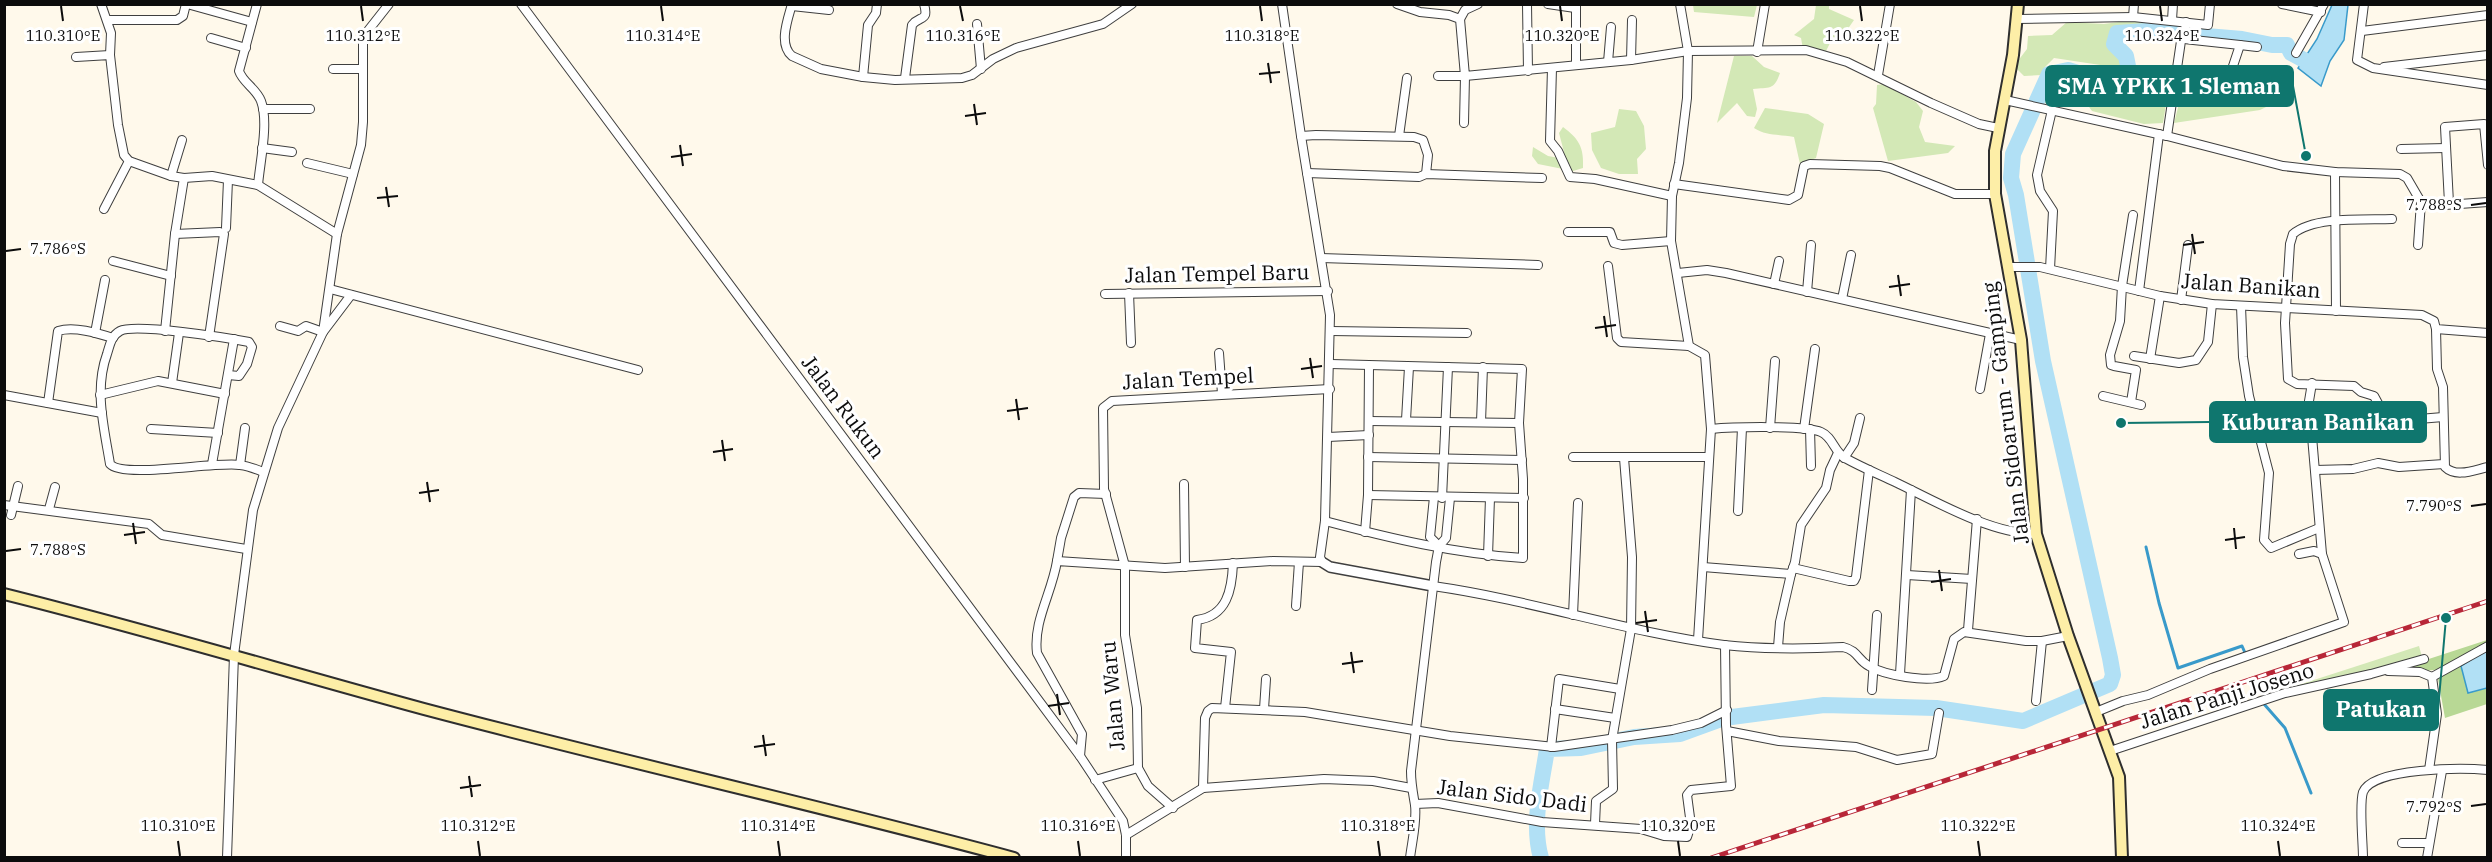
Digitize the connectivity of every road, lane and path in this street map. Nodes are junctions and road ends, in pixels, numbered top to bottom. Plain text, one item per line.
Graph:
1 (101, 4) edge
2 (187, 4) edge
3 (257, 4) edge
4 (388, 4) edge
5 (521, 4) edge
6 (877, 4) edge
7 (924, 4) edge
8 (1132, 4) edge
9 (1282, 4) edge
10 (1397, 4) edge
11 (1478, 4) edge
12 (1527, 4) edge
13 (1548, 4) edge
14 (1680, 4) edge
15 (1765, 4) edge
16 (1890, 4) edge
17 (2018, 4) edge
18 (2134, 4) edge
19 (2174, 4) edge
20 (2210, 4) edge
21 (2282, 4) edge
22 (2364, 4) edge
23 (792, 5) edge
24 (1407, 6) edge
25 (1575, 6) edge
26 (2318, 9) edge
27 (829, 10) dead end
28 (2487, 15) edge
29 (2133, 17) junction
30 (1460, 19) junction
31 (2017, 19) junction
32 (108, 20) junction
33 (1632, 20) dead end
34 (2172, 20) junction
35 (252, 22) junction
36 (2186, 22) junction
37 (977, 24) dead end
38 (1611, 27) dead end
39 (2362, 31) junction
40 (2184, 36) junction
41 (211, 38) dead end
42 (2240, 45) junction
43 (2257, 46) dead end
44 (246, 48) junction
45 (1688, 51) junction
46 (1757, 52) junction
47 (2296, 53) dead end
48 (110, 55) junction
49 (2487, 55) edge
50 (76, 57) dead end
51 (1631, 60) junction
52 (1608, 62) junction
53 (1576, 65) junction
54 (1552, 68) junction
55 (2373, 68) junction
56 (333, 69) dead end
57 (363, 69) junction
58 (981, 69) junction
59 (1528, 71) junction
60 (1878, 75) junction
61 (1438, 76) dead end
62 (1465, 76) junction
63 (863, 77) junction
64 (905, 78) junction
65 (1407, 78) dead end
66 (2487, 85) edge
67 (2224, 93) dead end
68 (2005, 100) junction
69 (262, 109) junction
70 (310, 109) dead end
71 (2052, 110) junction
72 (1464, 123) dead end
73 (1998, 128) junction
74 (2163, 135) junction
75 (1301, 136) junction
76 (1399, 136) junction
77 (182, 140) dead end
78 (262, 148) junction
79 (2446, 148) junction
80 (2402, 149) dead end
81 (292, 152) dead end
82 (129, 160) junction
83 (307, 162) dead end
84 (2487, 165) edge
85 (2335, 172) junction
86 (1307, 173) junction
87 (354, 174) junction
88 (1426, 174) junction
89 (171, 176) junction
90 (184, 178) junction
91 (1542, 178) dead end
92 (228, 180) junction
93 (1674, 184) junction
94 (258, 185) junction
95 (1995, 194) junction
96 (1672, 196) junction
97 (2421, 202) junction
98 (2487, 202) edge
99 (2449, 203) junction
100 (104, 209) dead end
101 (2133, 214) dead end
102 (2392, 219) dead end
103 (2335, 221) junction
104 (226, 228) dead end
105 (1568, 232) dead end
106 (175, 234) junction
107 (337, 234) junction
108 (1671, 241) junction
109 (1811, 245) dead end
110 (2188, 245) dead end
111 (2418, 245) dead end
112 (1851, 255) dead end
113 (1321, 258) junction
114 (113, 261) dead end
115 (1779, 261) dead end
116 (1538, 265) dead end
117 (1608, 266) dead end
118 (2008, 267) junction
119 (2050, 269) junction
120 (1678, 273) junction
121 (171, 276) junction
122 (105, 280) dead end
123 (1774, 285) junction
124 (2122, 286) junction
125 (330, 289) junction
126 (1328, 291) junction
127 (2139, 291) junction
128 (1807, 292) junction
129 (1129, 293) junction
130 (1106, 294) dead end
131 (351, 295) junction
132 (2160, 296) junction
133 (1842, 299) junction
134 (2181, 300) junction
135 (2212, 304) junction
136 (2241, 306) junction
137 (2286, 308) junction
138 (2336, 311) junction
139 (280, 326) dead end
140 (2436, 329) junction
141 (165, 331) junction
142 (1331, 331) junction
143 (323, 332) junction
144 (95, 333) junction
145 (179, 333) junction
146 (1467, 333) dead end
147 (2487, 333) edge
148 (1990, 334) junction
149 (209, 337) junction
150 (113, 338) junction
151 (234, 339) junction
152 (2021, 340) junction
153 (1131, 343) dead end
154 (1689, 346) junction
155 (1815, 349) dead end
156 (1220, 352) dead end
157 (2134, 356) dead end
158 (2150, 358) junction
159 (1775, 361) dead end
160 (1330, 364) junction
161 (1369, 366) junction
162 (1448, 367) junction
163 (1408, 368) junction
164 (1483, 368) junction
165 (638, 370) dead end
166 (228, 375) junction
167 (171, 383) junction
168 (2312, 383) junction
169 (1330, 389) junction
170 (1980, 389) dead end
171 (225, 394) junction
172 (1222, 394) junction
173 (100, 395) junction
174 (4, 396) edge
175 (2103, 396) dead end
176 (2131, 402) junction
177 (48, 403) junction
178 (2141, 405) dead end
179 (102, 413) junction
180 (2443, 417) junction
181 (1860, 418) dead end
182 (1406, 420) junction
183 (1369, 421) junction
184 (1444, 422) junction
185 (1481, 422) junction
186 (1520, 423) junction
187 (245, 428) dead end
188 (1742, 428) junction
189 (1770, 428) junction
190 (151, 429) dead end
191 (1711, 429) junction
192 (1807, 429) junction
193 (218, 433) junction
194 (1369, 435) junction
195 (1328, 437) junction
196 (1841, 456) junction
197 (1573, 457) dead end
198 (1709, 457) junction
199 (1368, 458) junction
200 (1444, 458) junction
201 (1624, 458) junction
202 (1522, 460) junction
203 (212, 464) junction
204 (2445, 464) junction
205 (240, 465) junction
206 (1811, 466) dead end
207 (2487, 467) edge
208 (1869, 470) junction
209 (2315, 470) junction
210 (263, 472) junction
211 (1184, 484) dead end
212 (18, 486) dead end
213 (55, 487) dead end
214 (1911, 490) junction
215 (1106, 494) junction
216 (1368, 495) junction
217 (1442, 498) junction
218 (1490, 498) junction
219 (1524, 498) junction
220 (1578, 503) dead end
221 (8, 505) edge
222 (49, 509) junction
223 (1738, 512) dead end
224 (11, 515) dead end
225 (1977, 519) junction
226 (1325, 521) junction
227 (2319, 528) junction
228 (1365, 532) junction
229 (2036, 534) junction
230 (1439, 546) junction
231 (246, 549) junction
232 (2299, 554) dead end
233 (2322, 554) junction
234 (1488, 556) junction
235 (1057, 561) junction
236 (1299, 562) junction
237 (1322, 562) junction
238 (1234, 563) junction
239 (1125, 566) junction
240 (1185, 567) junction
241 (1703, 567) junction
242 (1792, 571) junction
243 (1907, 575) junction
244 (1972, 579) junction
245 (1433, 586) junction
246 (4, 594) edge
247 (1296, 606) dead end
248 (1573, 615) junction
249 (1877, 615) dead end
250 (1631, 629) junction
251 (1968, 630) junction
252 (2068, 636) junction
253 (1698, 640) junction
254 (2042, 641) junction
255 (1725, 645) junction
256 (2487, 646) edge
257 (1778, 647) junction
258 (234, 655) junction
259 (2424, 659) dead end
260 (1873, 668) junction
261 (2385, 670) junction
262 (1900, 674) junction
263 (2432, 677) junction
264 (1266, 679) dead end
265 (1620, 689) junction
266 (1872, 690) dead end
267 (2036, 701) dead end
268 (2095, 707) junction
269 (1225, 708) junction
270 (1264, 709) junction
271 (1555, 709) junction
272 (1727, 710) junction
273 (1939, 713) dead end
274 (1615, 718) junction
275 (1726, 728) junction
276 (1416, 730) junction
277 (1612, 742) junction
278 (1551, 747) junction
279 (2110, 751) junction
280 (1080, 756) junction
281 (1138, 768) junction
282 (2429, 770) junction
283 (2487, 770) edge
284 (2442, 771) junction
285 (1095, 780) junction
286 (1203, 788) junction
287 (1410, 788) junction
288 (1415, 804) junction
289 (1173, 808) junction
290 (1595, 824) junction
291 (1126, 835) junction
292 (2402, 843) dead end
293 (2429, 843) junction
294 (227, 858) edge
295 (1014, 858) edge
296 (1126, 858) edge
297 (1410, 858) edge
298 (2122, 858) edge
299 (2363, 858) edge
300 (2427, 858) edge

1 - 32 street
2 - 32 street
2 - 35 street
3 - 35 street
4 - 57 street
5 - 280 street, Jalan Rukun
6 - 63 street
7 - 64 street
8 - 58 street
9 - 75 street
10 - 24 street
11 - 30 street
12 - 59 street
13 - 25 street
14 - 45 street
15 - 46 street
16 - 60 street
17 - 31 main road, Jalan Sidoarum - Gamping
18 - 29 street
19 - 34 street
20 - 36 street
21 - 26 street
22 - 39 street
23 - 27 street
23 - 63 street
24 - 30 street
25 - 53 street
26 - 47 street
28 - 39 street
29 - 31 street
29 - 34 street
30 - 62 street
31 - 68 main road, Jalan Sidoarum - Gamping
32 - 48 street
33 - 51 street
34 - 36 street
35 - 44 street
36 - 40 street
37 - 58 street
38 - 52 street
39 - 55 street
40 - 42 street
40 - 74 street
41 - 44 street
42 - 43 street
42 - 67 street
44 - 69 street
45 - 46 street
45 - 51 street
45 - 93 street
46 - 60 street
48 - 50 street
48 - 82 street
49 - 55 street
51 - 52 street
52 - 53 street
53 - 54 street
54 - 59 street
54 - 96 street
55 - 66 street
56 - 57 street
57 - 87 street
58 - 64 street
59 - 62 street
60 - 73 street
61 - 62 street
62 - 72 street
63 - 64 street
65 - 76 street
68 - 71 street
68 - 73 main road, Jalan Sidoarum - Gamping
69 - 70 street
69 - 78 street
71 - 74 street
71 - 119 street
73 - 95 main road, Jalan Sidoarum - Gamping
74 - 85 street
74 - 127 street
75 - 76 street
75 - 86 street
76 - 88 street
77 - 89 street
78 - 81 street
78 - 94 street
79 - 80 street
79 - 84 street
79 - 99 street
82 - 89 street
82 - 100 street
83 - 87 street
85 - 97 street
85 - 103 street
86 - 88 street
86 - 113 street
87 - 107 street
88 - 91 street
89 - 90 street
90 - 92 street
90 - 106 street
92 - 94 street
92 - 104 street
93 - 95 street
93 - 96 street
94 - 107 street
95 - 118 main road, Jalan Sidoarum - Gamping
96 - 108 street
97 - 99 street
97 - 111 street
98 - 99 street
101 - 124 street
102 - 103 street
103 - 137 street
103 - 138 street
105 - 108 street
106 - 121 street
106 - 149 street
107 - 125 street
108 - 120 street
109 - 128 street
110 - 134 street
112 - 133 street
113 - 116 street
113 - 126 street
114 - 121 street
115 - 123 street
117 - 154 street
118 - 119 street, Jalan Banikan
118 - 152 main road, Jalan Sidoarum - Gamping
119 - 124 street, Jalan Banikan
120 - 123 street
120 - 154 street
121 - 141 street
122 - 144 street
123 - 128 street
124 - 127 street, Jalan Banikan
124 - 176 street
125 - 131 street
125 - 143 street
126 - 129 street, Jalan Tempel Baru
126 - 142 street
127 - 132 street, Jalan Banikan
128 - 133 street
129 - 130 street, Jalan Tempel Baru
129 - 153 street
131 - 143 street
131 - 165 street
132 - 134 street, Jalan Banikan
132 - 158 street
133 - 148 street
134 - 135 street, Jalan Banikan
135 - 136 street, Jalan Banikan
135 - 158 street
136 - 137 street, Jalan Banikan
136 - 227 street
137 - 138 street, Jalan Banikan
137 - 168 street
138 - 140 street, Jalan Banikan
139 - 143 street
140 - 147 street, Jalan Banikan
140 - 180 street
141 - 145 street
141 - 150 street
142 - 146 street
142 - 160 street
143 - 210 street
144 - 150 street
144 - 177 street
145 - 149 street
145 - 167 street
148 - 152 street
148 - 170 street
149 - 151 street
150 - 173 street
151 - 166 street
151 - 166 street
152 - 229 main road, Jalan Sidoarum - Gamping
154 - 191 street
155 - 192 street
156 - 172 street
157 - 158 street
159 - 189 street
160 - 161 street
160 - 169 street
161 - 163 street
161 - 183 street
162 - 163 street
162 - 164 street
162 - 184 street
163 - 182 street
164 - 185 street
164 - 186 street
166 - 171 street
167 - 171 street
167 - 173 street
168 - 180 street
168 - 209 street
169 - 172 street, Jalan Tempel
169 - 195 street
171 - 193 street
172 - 215 street, Jalan Tempel
173 - 179 street
174 - 177 street
175 - 176 street
176 - 178 street
177 - 179 street
179 - 203 street
180 - 204 street
181 - 196 street
182 - 183 street
182 - 184 street
183 - 194 street
184 - 185 street
184 - 200 street
185 - 186 street
186 - 202 street
187 - 205 street
188 - 189 street
188 - 191 street
188 - 223 street
189 - 192 street
190 - 193 street
191 - 198 street
192 - 196 street
192 - 206 street
193 - 203 street
194 - 195 street
194 - 199 street
195 - 226 street
196 - 208 street
196 - 242 street
197 - 201 street
198 - 201 street
198 - 241 street
199 - 200 street
199 - 216 street
200 - 202 street
200 - 217 street
201 - 250 street
202 - 219 street
203 - 205 street
204 - 207 street
204 - 209 street
205 - 210 street
208 - 214 street
208 - 242 street
209 - 227 street
210 - 231 street
211 - 240 street
212 - 221 street
213 - 222 street
214 - 225 street
214 - 243 street
215 - 235 street
215 - 239 street, Jalan Tempel
216 - 217 street
216 - 228 street
217 - 218 street
217 - 230 street
217 - 230 street
218 - 219 street
218 - 234 street
219 - 234 street
220 - 248 street
221 - 222 street
221 - 224 street
222 - 231 street
225 - 229 street
225 - 244 street
226 - 228 street
226 - 237 street
227 - 233 street
228 - 230 street
229 - 252 main road, Jalan Sidoarum - Gamping
230 - 234 street
230 - 245 street
231 - 258 street
232 - 233 street
233 - 268 street
235 - 239 street
235 - 280 street
236 - 237 street
236 - 238 street
236 - 247 street
237 - 245 street
238 - 240 street
238 - 269 street
239 - 240 street
239 - 281 street, Jalan Waru
241 - 242 street
241 - 253 street
242 - 257 street
243 - 244 street
243 - 262 street
244 - 251 street
245 - 248 street
245 - 276 street
246 - 258 main road
248 - 250 street
249 - 260 street
250 - 253 street
250 - 265 street
251 - 254 street
251 - 262 street
252 - 254 street
252 - 268 main road, Jalan Sidoarum - Gamping
253 - 255 street
254 - 267 street
255 - 257 street
255 - 272 street
256 - 263 street
257 - 260 street
258 - 294 street
258 - 295 main road
259 - 261 street, Jalan Panji Joseno
260 - 262 street
260 - 266 street
261 - 263 street
261 - 279 street, Jalan Panji Joseno
263 - 282 street
264 - 270 street
265 - 271 street
265 - 274 street
268 - 279 main road
269 - 270 street
269 - 286 street
270 - 276 street
271 - 274 street
271 - 278 street
272 - 275 street
272 - 277 street
273 - 275 street
274 - 277 street
275 - 290 street, Jalan Sido Dadi
276 - 278 street
276 - 287 street
277 - 278 street
277 - 290 street
279 - 298 main road
280 - 285 street, Jalan Rukun
281 - 285 street
281 - 289 street, Jalan Waru
282 - 284 street
282 - 299 street
283 - 284 street
284 - 293 street
285 - 291 street, Jalan Rukun
286 - 287 street
286 - 289 street
287 - 288 street
288 - 290 street, Jalan Sido Dadi
288 - 297 street
289 - 291 street
291 - 296 street
292 - 293 street
293 - 300 street

